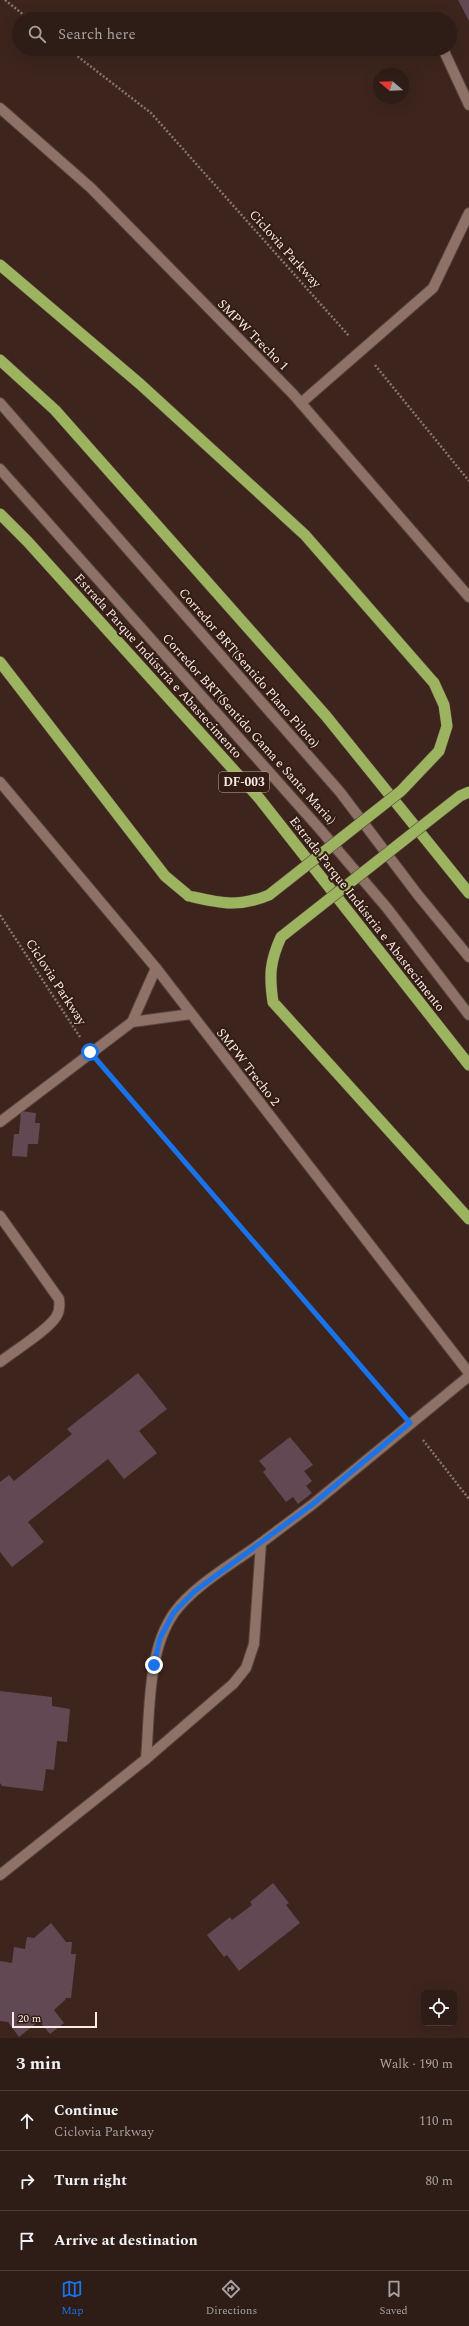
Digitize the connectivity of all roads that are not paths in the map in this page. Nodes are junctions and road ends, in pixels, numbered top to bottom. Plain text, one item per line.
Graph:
1 (446, 56) edge
2 (469, 105) edge
3 (0, 108) edge
4 (469, 213) edge
5 (0, 265) edge
6 (0, 360) edge
7 (0, 403) edge
8 (301, 403) junction
9 (0, 469) edge
10 (0, 514) edge
11 (469, 597) edge
12 (0, 662) edge
13 (0, 782) edge
14 (469, 792) edge
15 (469, 893) edge
16 (469, 958) edge
17 (156, 968) junction
18 (191, 1014) junction
19 (469, 1015) edge
20 (132, 1022) junction
21 (469, 1066) edge
22 (0, 1122) edge
23 (0, 1216) edge
24 (469, 1220) edge
25 (0, 1362) edge
26 (469, 1374) edge
27 (261, 1543) junction
28 (146, 1759) junction
29 (0, 1875) edge

1 - 2 street
3 - 8 street, SMPW Trecho 1
4 - 8 street
5 - 12 highway, bridge
6 - 15 highway
7 - 16 street, Corredor BRT(Sentido Plano Piloto)
8 - 11 street, SMPW Trecho 1
9 - 19 street, Corredor BRT(Sentido Gama e Santa Maria)
10 - 21 highway, Estrada Parque Indústria e Abastecimento / DF-003
13 - 17 street, SMPW Trecho 2
14 - 24 highway, bridge
17 - 18 street, SMPW Trecho 2
17 - 20 street
18 - 20 street
18 - 26 street, SMPW Trecho 2
20 - 22 street
23 - 25 street
26 - 27 street
27 - 28 street
27 - 28 street
28 - 29 street

